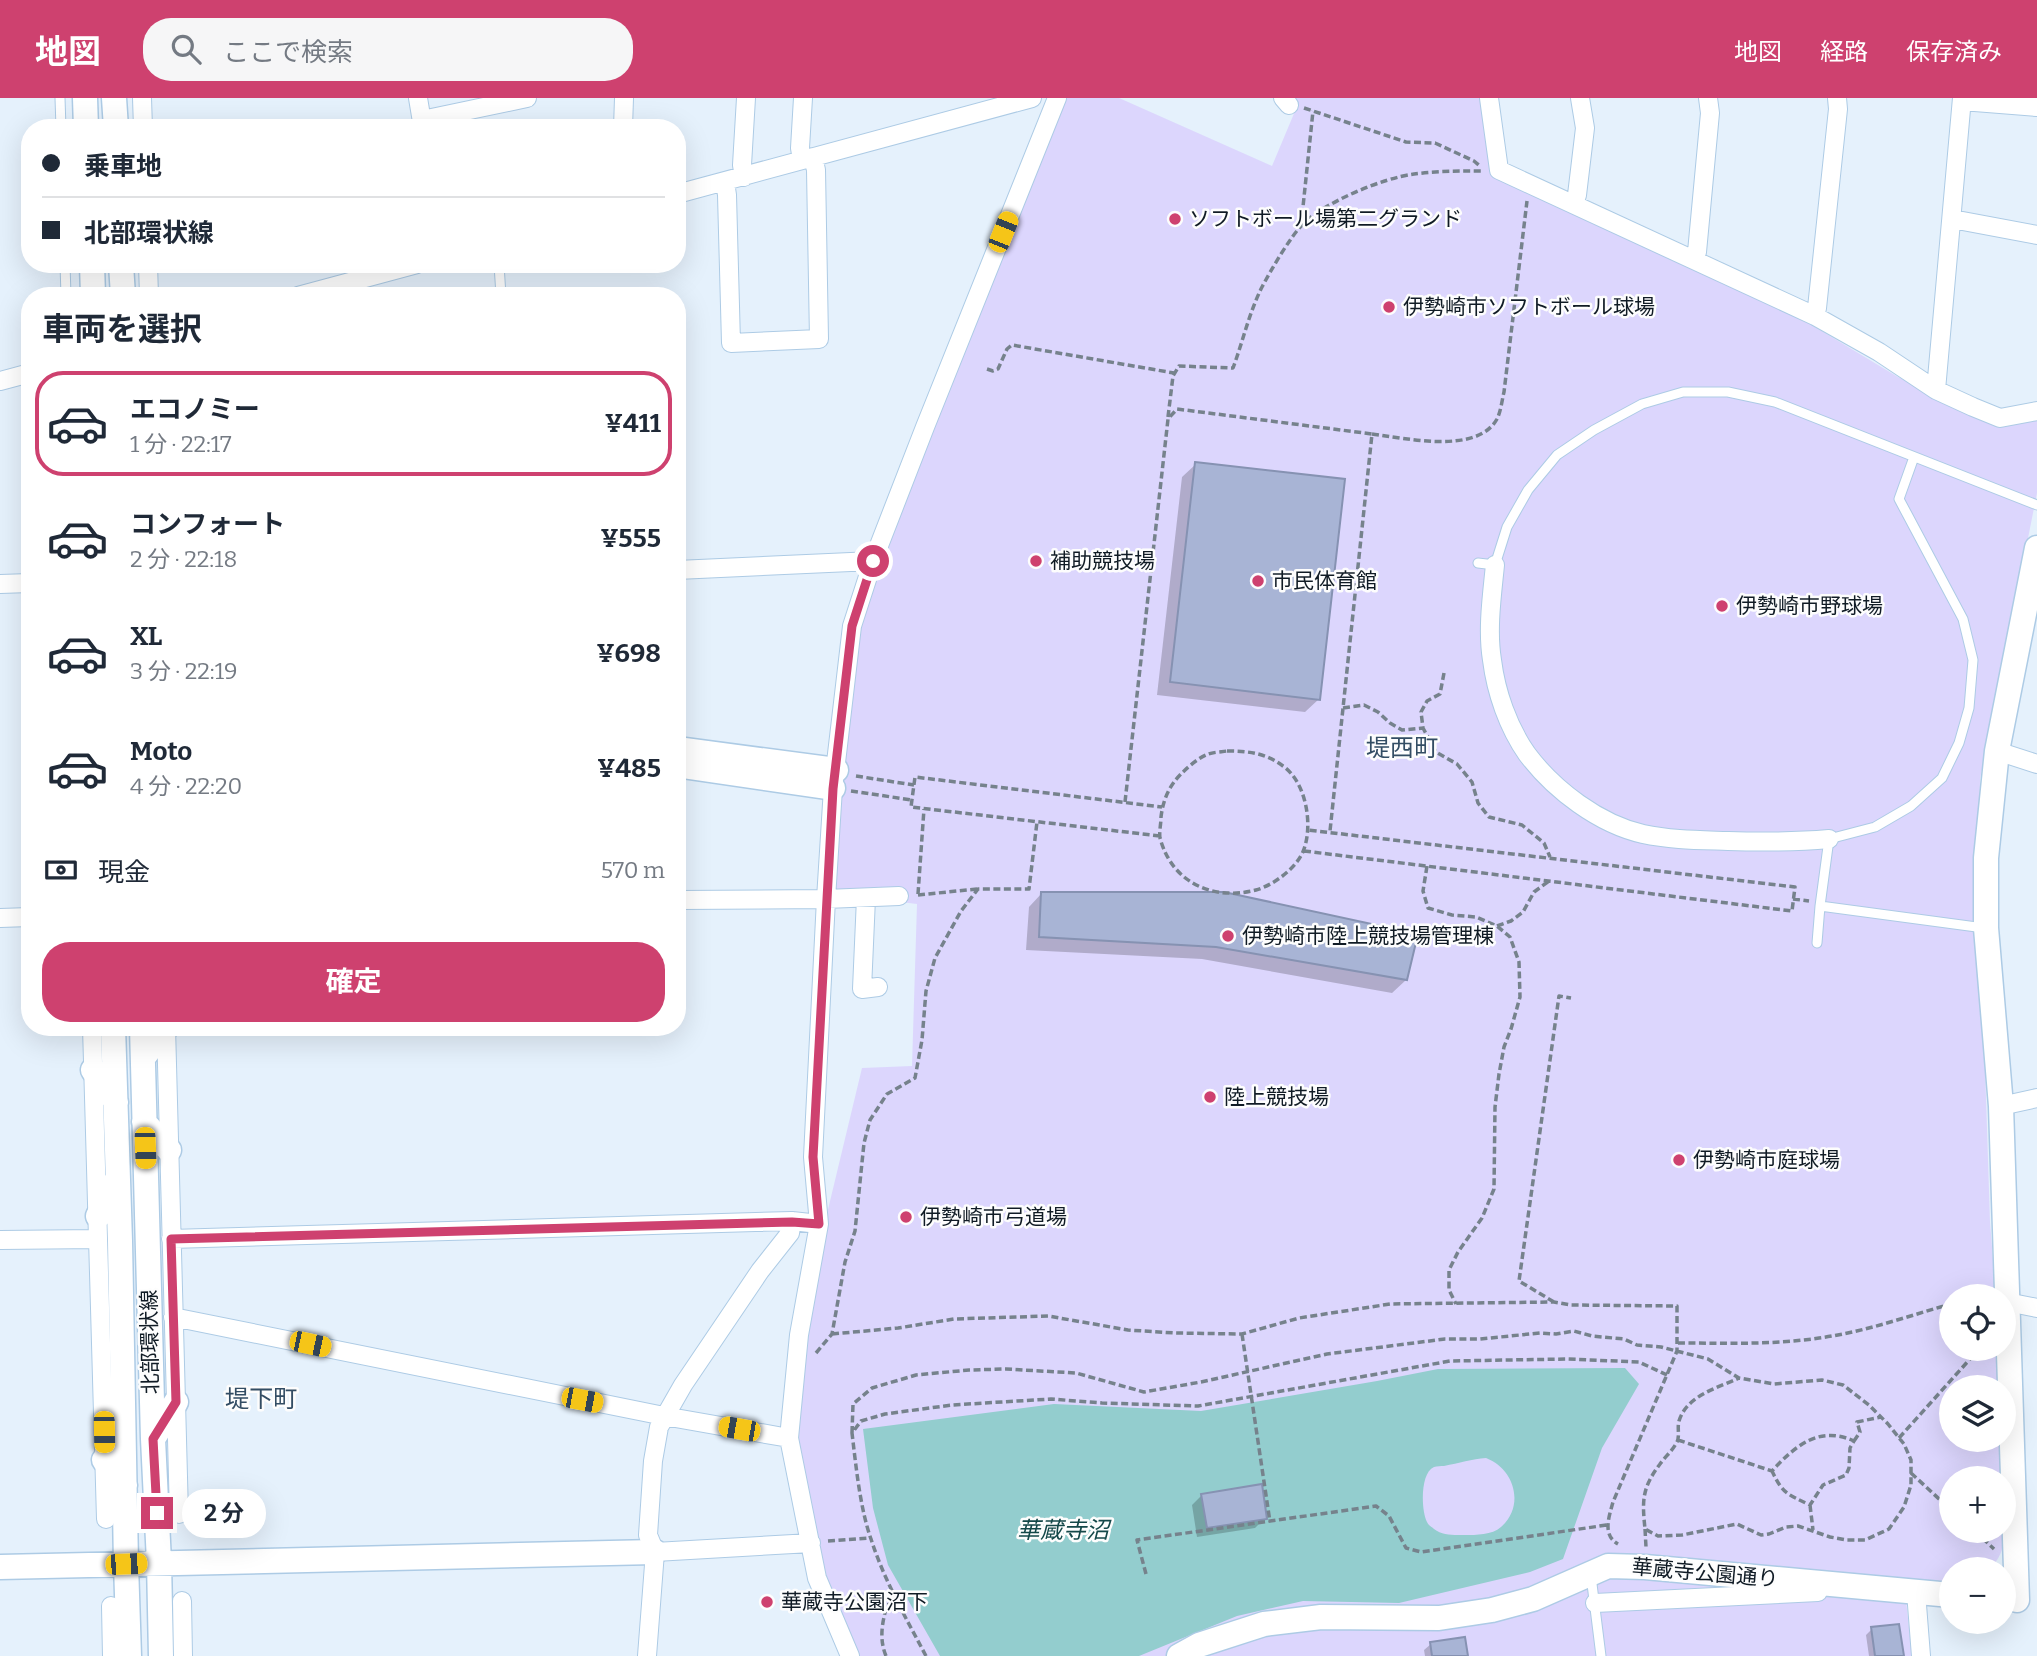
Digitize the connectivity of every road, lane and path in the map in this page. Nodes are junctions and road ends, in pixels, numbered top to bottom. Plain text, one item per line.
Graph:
1 (60, 98) edge
2 (85, 98) edge
3 (114, 98) edge
4 (142, 98) edge
5 (418, 98) edge
6 (527, 98) edge
7 (624, 98) edge
8 (746, 98) edge
9 (803, 98) edge
10 (1057, 98) edge
11 (1489, 98) edge
12 (1580, 98) edge
13 (1708, 98) edge
14 (1837, 98) edge
15 (1021, 99) edge
16 (1962, 100) edge
17 (1286, 102) edge
18 (2037, 107) edge
19 (1312, 111) junction
20 (61, 119) edge
21 (86, 119) edge
22 (115, 119) edge
23 (143, 119) edge
24 (421, 119) edge
25 (442, 119) edge
26 (624, 119) edge
27 (808, 159) junction
28 (744, 177) junction
29 (725, 182) junction
30 (686, 192) edge
31 (1528, 192) dead end
32 (1574, 204) junction
33 (1952, 219) junction
34 (1301, 226) junction
35 (2037, 235) edge
36 (1694, 258) junction
37 (384, 273) edge
38 (331, 287) edge
39 (1815, 316) junction
40 (987, 369) dead end
41 (1175, 373) junction
42 (21, 375) edge
43 (0, 381) edge
44 (1936, 390) junction
45 (2037, 411) edge
46 (1168, 419) junction
47 (1372, 434) junction
48 (1914, 457) junction
49 (2037, 505) edge
50 (2037, 548) edge
51 (873, 561) junction
52 (1487, 564) joint
53 (686, 570) edge
54 (2034, 577) edge
55 (21, 583) edge
56 (0, 584) edge
57 (1444, 673) dead end
58 (1343, 708) junction
59 (1423, 728) junction
60 (686, 751) edge
61 (1997, 751) junction
62 (2037, 764) edge
63 (686, 767) edge
64 (842, 781) junction
65 (914, 785) junction
66 (912, 800) junction
67 (1125, 802) junction
68 (1162, 807) junction
69 (924, 809) junction
70 (1037, 822) junction
71 (1308, 830) junction
72 (1330, 832) junction
73 (1160, 836) junction
74 (1829, 839) junction
75 (1304, 851) junction
76 (1550, 858) junction
77 (1427, 866) junction
78 (1549, 881) junction
79 (978, 889) junction
80 (918, 895) junction
81 (899, 896) joint
82 (866, 898) junction
83 (826, 899) junction
84 (686, 900) edge
85 (1819, 906) junction
86 (21, 917) edge
87 (0, 918) edge
88 (1497, 926) junction
89 (1986, 928) junction
90 (1817, 943) dead end
91 (878, 987) dead end
92 (1571, 998) dead end
93 (92, 1036) edge
94 (113, 1036) edge
95 (142, 1036) edge
96 (159, 1036) edge
97 (166, 1036) edge
98 (143, 1058) junction
99 (93, 1070) junction
100 (2037, 1098) edge
101 (116, 1102) junction
102 (2001, 1106) junction
103 (145, 1122) junction
104 (169, 1150) junction
105 (118, 1177) junction
106 (792, 1222) junction
107 (819, 1224) junction
108 (98, 1227) junction
109 (171, 1239) junction
110 (0, 1240) edge
111 (2006, 1284) edge
112 (1554, 1302) junction
113 (2016, 1303) edge
114 (1457, 1304) junction
115 (1939, 1308) edge
116 (2037, 1308) edge
117 (173, 1317) junction
118 (832, 1334) junction
119 (1242, 1334) junction
120 (1678, 1343) junction
121 (1677, 1351) junction
122 (1968, 1361) edge
123 (2009, 1361) edge
124 (812, 1362) dead end
125 (1247, 1371) junction
126 (1667, 1375) junction
127 (1739, 1378) junction
128 (1250, 1396) junction
129 (176, 1402) junction
130 (664, 1416) junction
131 (1881, 1417) junction
132 (852, 1433) junction
133 (789, 1438) junction
134 (1899, 1438) junction
135 (153, 1439) junction
136 (1678, 1440) junction
137 (1854, 1441) junction
138 (104, 1460) junction
139 (1772, 1471) junction
140 (1911, 1473) junction
141 (125, 1485) junction
142 (1939, 1499) edge
143 (1810, 1504) junction
144 (179, 1514) dead end
145 (106, 1519) dead end
146 (1270, 1522) junction
147 (1607, 1525) junction
148 (1645, 1529) junction
149 (1813, 1530) junction
150 (870, 1538) junction
151 (815, 1542) junction
152 (1988, 1543) edge
153 (655, 1552) junction
154 (2000, 1554) dead end
155 (1641, 1557) junction
156 (159, 1562) junction
157 (126, 1564) junction
158 (0, 1567) edge
159 (1146, 1574) dead end
160 (1591, 1574) junction
161 (1877, 1589) junction
162 (1916, 1592) junction
163 (1939, 1594) edge
164 (182, 1601) dead end
165 (898, 1601) junction
166 (2019, 1601) edge
167 (1595, 1603) junction
168 (111, 1606) dead end
169 (161, 1628) junction
170 (112, 1656) edge
171 (129, 1656) edge
172 (161, 1656) edge
173 (181, 1656) edge
174 (647, 1656) edge
175 (850, 1656) edge
176 (887, 1656) edge
177 (926, 1656) edge
178 (1179, 1656) edge
179 (1601, 1656) edge
180 (1921, 1656) edge

1 - 20 lane
2 - 21 street
3 - 22 street
4 - 23 street
5 - 24 street
6 - 25 street
7 - 26 street
8 - 28 street
9 - 27 street
10 - 51 street
11 - 32 street
12 - 32 street
13 - 36 street
14 - 39 street
15 - 27 street
16 - 18 street
16 - 33 street
17 - 19 path
19 - 34 path
19 - 34 path
27 - 28 street
27 - 29 street
28 - 29 street
29 - 30 street
31 - 47 path
32 - 36 street
33 - 35 street
33 - 44 street
34 - 41 path
36 - 39 street
37 - 38 street
39 - 44 street
40 - 41 path
41 - 46 path
42 - 43 street
44 - 45 street
46 - 47 path
46 - 67 path
47 - 58 path
48 - 49 lane
48 - 52 lane
48 - 74 lane
50 - 54 street
51 - 53 street
51 - 64 street
52 - 74 street
54 - 61 street
55 - 56 street
57 - 59 path
58 - 59 path
58 - 72 path
59 - 76 path
60 - 64 street
61 - 62 street
61 - 89 street
63 - 64 street
64 - 65 path
64 - 66 path
64 - 83 street
65 - 66 path
65 - 67 path
66 - 69 path
67 - 68 path
68 - 71 path
68 - 73 path
69 - 70 path
69 - 80 path
70 - 73 path
70 - 79 path
71 - 72 path
71 - 75 path
72 - 76 path
73 - 75 path
74 - 85 lane
75 - 77 path
76 - 78 path
77 - 78 path
77 - 88 path
78 - 88 path
79 - 80 path
79 - 118 path
80 - 81 path
81 - 82 street
82 - 83 street
82 - 91 street
83 - 84 street
83 - 107 street
85 - 89 lane
85 - 90 lane
86 - 87 street
88 - 114 path
89 - 102 street
92 - 112 path
93 - 99 street
94 - 101 street, 北部環状線
95 - 98 street, 北部環状線
96 - 98 street
97 - 104 street
98 - 103 street, 北部環状線
99 - 101 street
99 - 108 street
100 - 102 street
101 - 105 street, 北部環状線
102 - 111 street
103 - 104 street
103 - 135 street, 北部環状線
104 - 109 street
105 - 108 street
105 - 141 street, 北部環状線
106 - 107 street
106 - 109 street
106 - 130 street
107 - 133 street
108 - 110 street
108 - 138 street
109 - 117 street
112 - 114 path
112 - 120 path
113 - 116 street
114 - 119 path
115 - 120 path
117 - 129 street
117 - 130 street
118 - 119 path
118 - 124 path
119 - 125 path
120 - 121 path
121 - 125 path
121 - 126 path
121 - 127 path
122 - 134 path
123 - 166 street
125 - 128 path
125 - 132 path
126 - 128 path
126 - 147 path
127 - 131 path
127 - 136 path
128 - 132 path
128 - 146 path
129 - 135 street
129 - 144 street
130 - 133 street
130 - 153 street
131 - 134 path
131 - 137 path
132 - 150 path
133 - 151 street
134 - 140 path
135 - 156 street, 北部環状線
136 - 139 path
136 - 148 path
137 - 139 path
137 - 143 path
138 - 141 street
138 - 145 street
139 - 143 path
140 - 142 path
140 - 149 path
141 - 157 street, 北部環状線
143 - 149 path
146 - 147 path
146 - 159 path
147 - 155 path
148 - 149 path
148 - 155 path
150 - 151 path
150 - 165 path
151 - 153 street
151 - 175 street
152 - 154 path
153 - 156 street
153 - 174 street
155 - 160 street, 華蔵寺公園通り
155 - 161 street, 華蔵寺公園通り
156 - 157 street
156 - 169 street, 北部環状線
157 - 158 street
157 - 171 street, 北部環状線
160 - 167 lane
160 - 178 street, 華蔵寺公園通り
161 - 162 street, 華蔵寺公園通り
161 - 167 street
162 - 163 street, 華蔵寺公園通り
162 - 180 street
164 - 173 street
165 - 176 path
165 - 177 path
167 - 179 lane
168 - 170 street
169 - 172 street, 北部環状線
169 - 173 street

